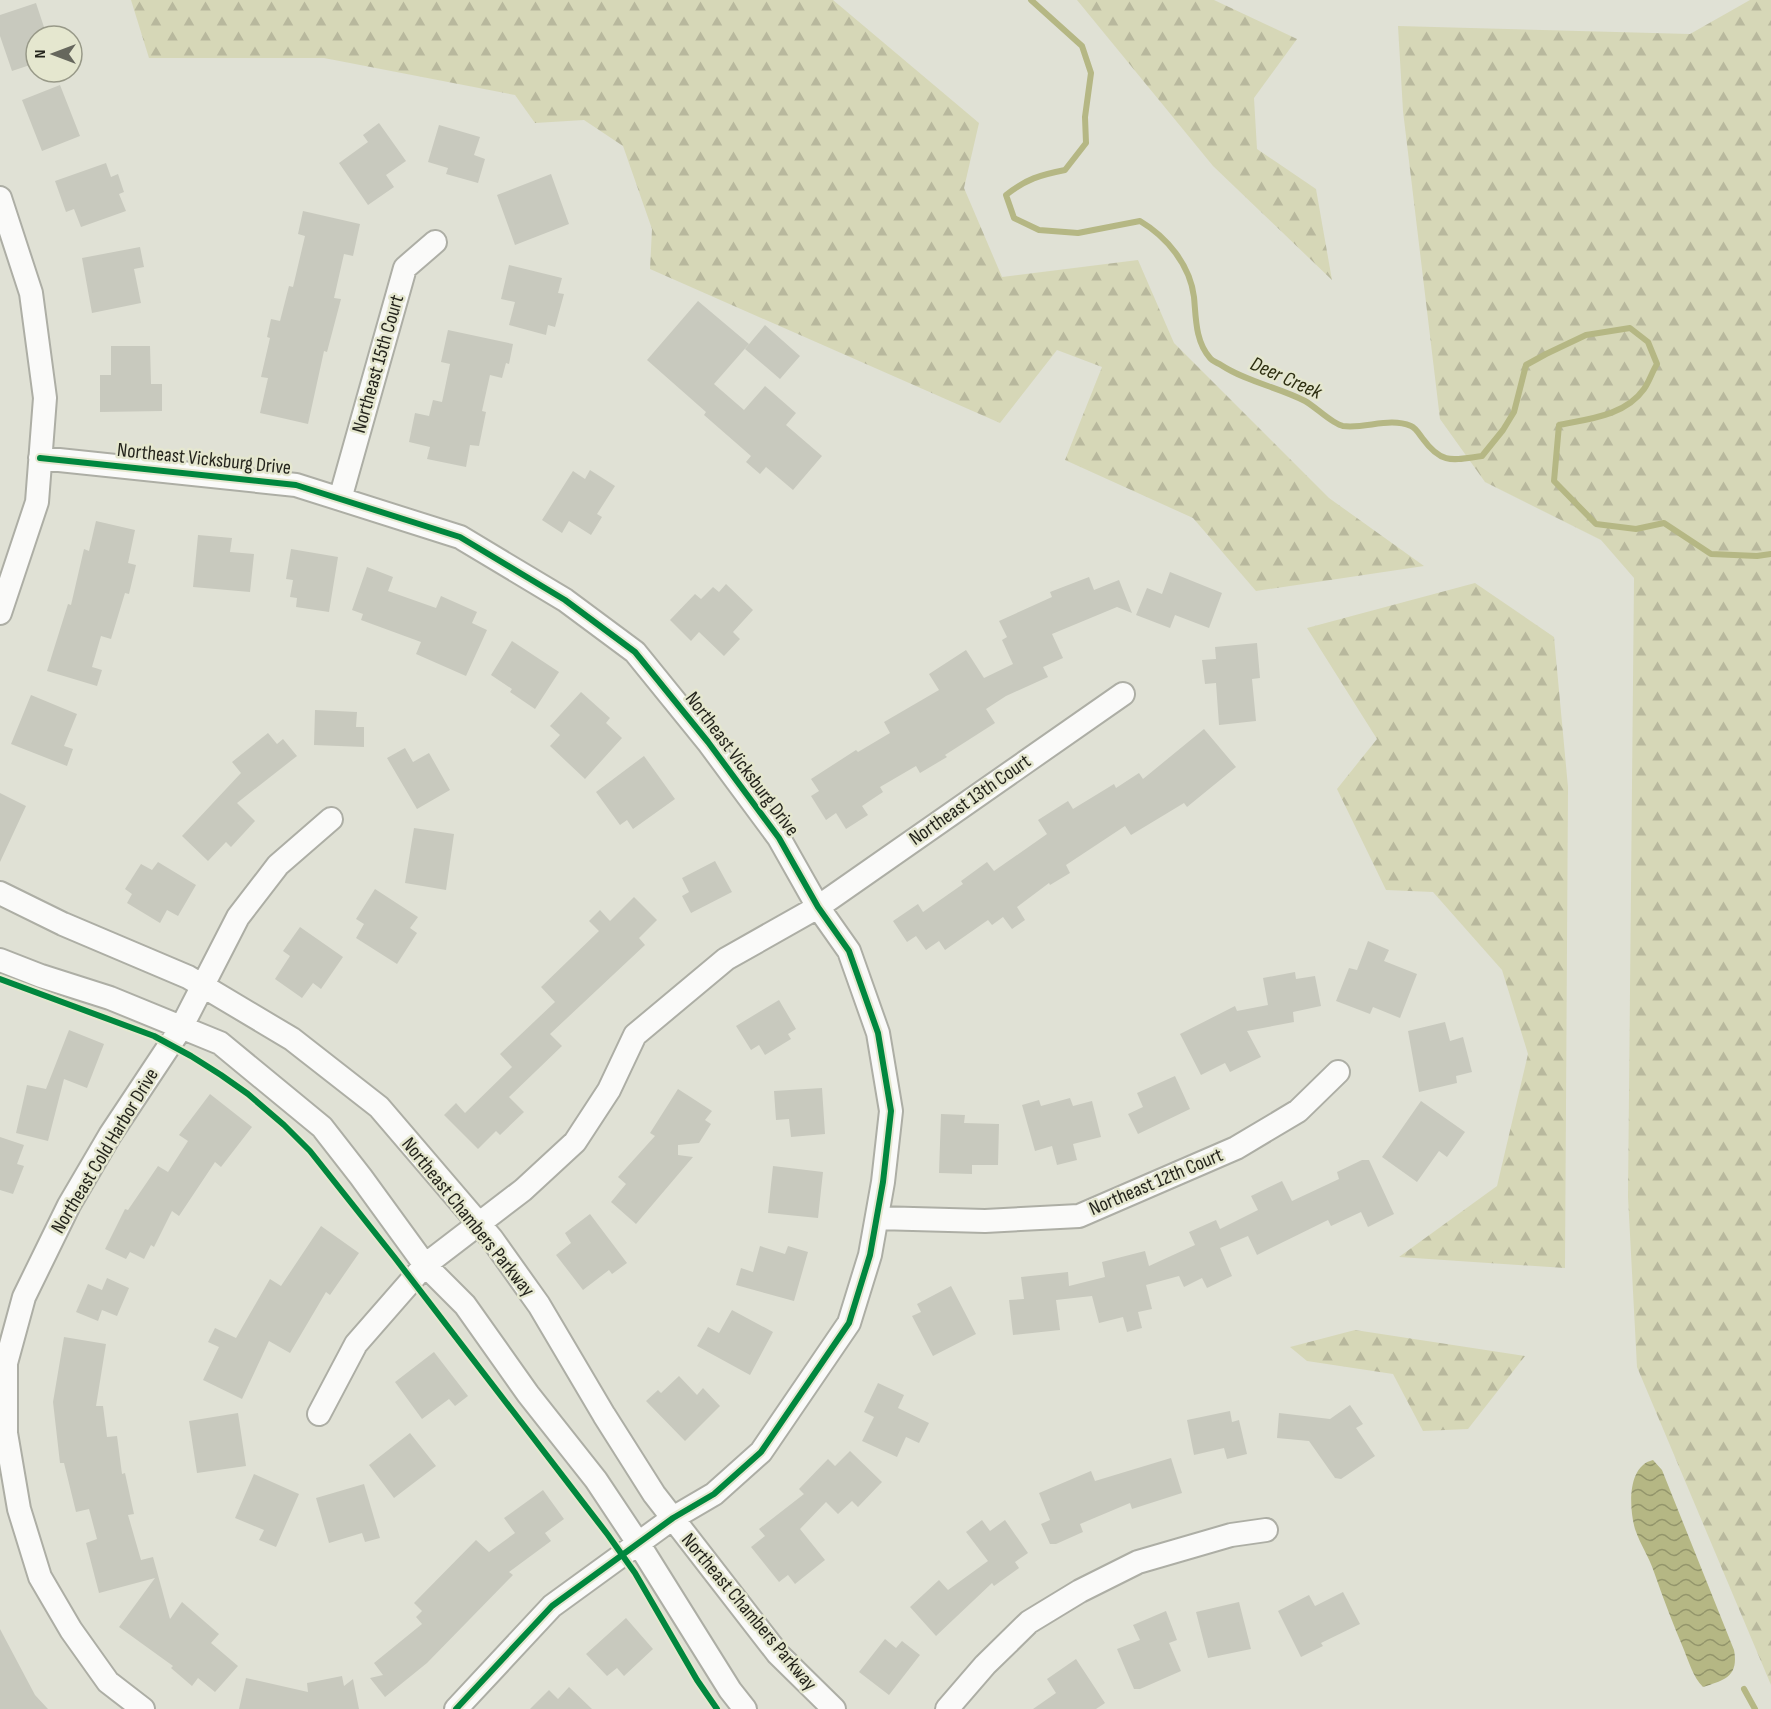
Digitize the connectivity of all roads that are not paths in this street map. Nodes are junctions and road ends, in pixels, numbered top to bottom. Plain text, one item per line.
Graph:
1 (0, 198) edge
2 (435, 242) dead end
3 (40, 458) junction
4 (340, 499) junction
5 (0, 613) edge
6 (1123, 694) dead end
7 (331, 819) dead end
8 (0, 892) edge
9 (818, 906) junction
10 (0, 960) edge
11 (202, 986) junction
12 (181, 1028) junction
13 (1338, 1072) dead end
14 (877, 1218) junction
15 (478, 1224) junction
16 (425, 1265) junction
17 (319, 1414) dead end
18 (673, 1518) junction
19 (1266, 1530) dead end
20 (638, 1543) junction
21 (143, 1709) edge
22 (456, 1709) edge
23 (745, 1709) edge
24 (834, 1709) edge
25 (946, 1709) edge

1 - 3 street
2 - 4 street, Northeast 15th Court
3 - 4 street, Northeast Vicksburg Drive
3 - 5 street
4 - 9 street, Northeast Vicksburg Drive
6 - 9 street, Northeast 13th Court
7 - 11 street, Northeast Cold Harbor Drive
8 - 11 street, Northeast Chambers Parkway
9 - 14 street, Northeast Vicksburg Drive
9 - 15 street, Northeast 13th Court
10 - 12 street
11 - 12 street, Northeast Cold Harbor Drive
11 - 15 street, Northeast Chambers Parkway
12 - 16 street
12 - 21 street, Northeast Cold Harbor Drive
13 - 14 street, Northeast 12th Court
14 - 18 street, Northeast Vicksburg Drive
15 - 16 street, Northeast 13th Court
15 - 18 street, Northeast Chambers Parkway
16 - 17 street
16 - 20 street
18 - 20 street
18 - 24 street, Northeast Chambers Parkway
19 - 25 street
20 - 22 street
20 - 23 street

